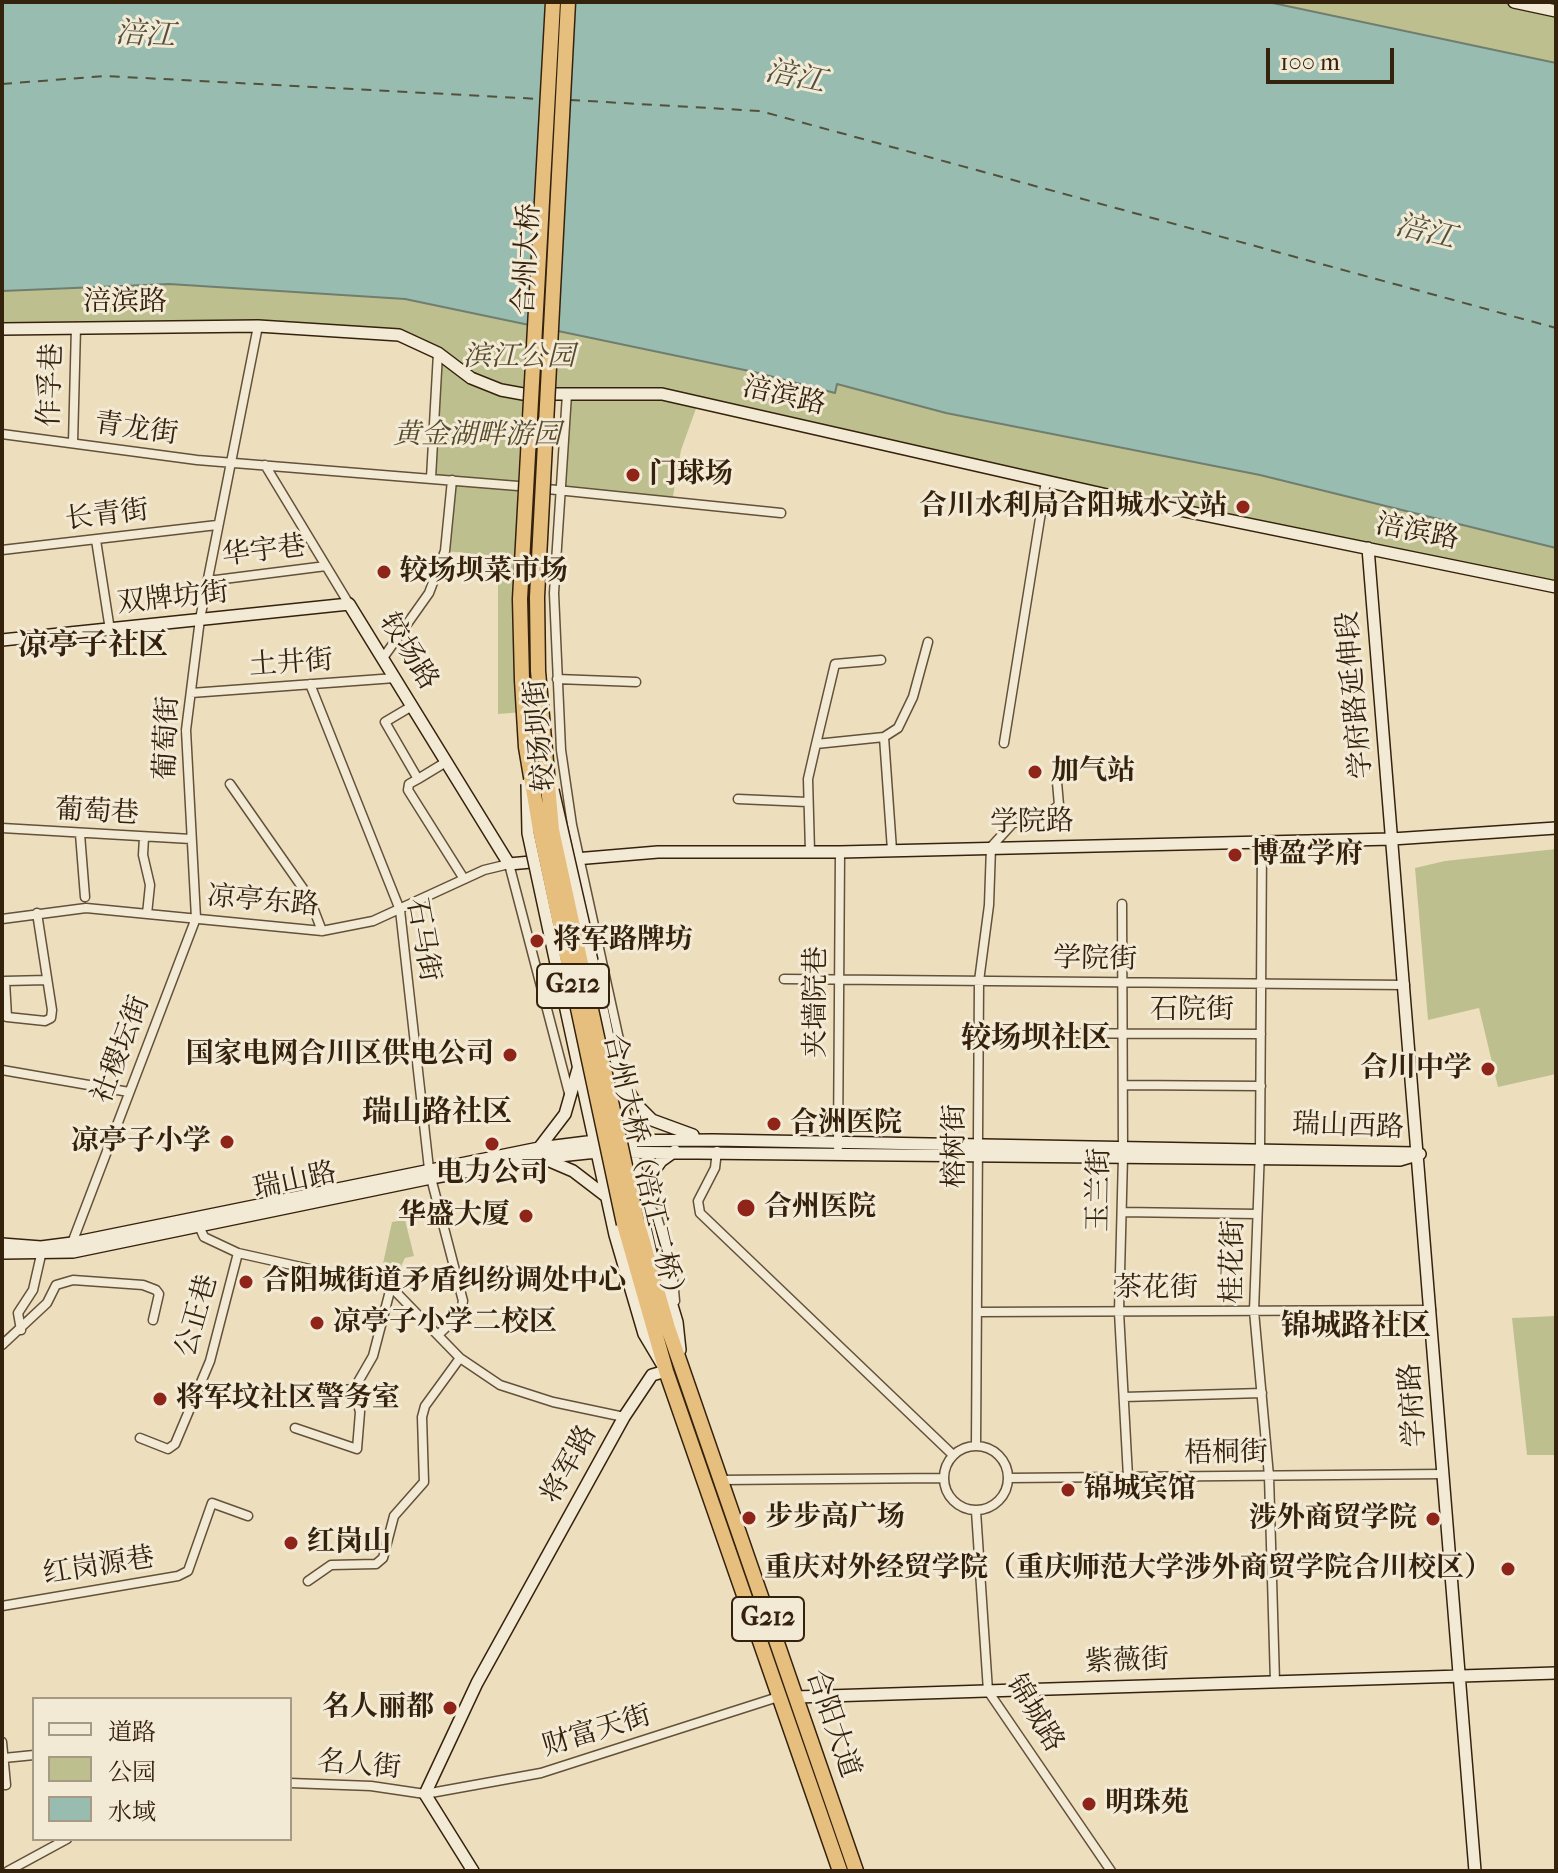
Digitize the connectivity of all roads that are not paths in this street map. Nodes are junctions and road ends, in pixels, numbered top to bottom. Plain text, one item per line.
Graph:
1 (553, 2) edge
2 (568, 2) edge
3 (1514, 2) edge
4 (1556, 11) edge
5 (258, 326) junction
6 (76, 327) junction
7 (2, 329) edge
8 (438, 353) junction
9 (567, 394) junction
10 (2, 434) edge
11 (73, 443) junction
12 (232, 463) junction
13 (265, 465) junction
14 (431, 478) junction
15 (452, 480) junction
16 (1046, 481) junction
17 (560, 490) junction
18 (781, 513) dead end
19 (217, 525) junction
20 (96, 540) junction
21 (1368, 548) junction
22 (2, 550) edge
23 (326, 566) junction
24 (208, 581) junction
25 (1556, 587) edge
26 (349, 604) junction
27 (200, 619) junction
28 (110, 630) junction
29 (2, 640) edge
30 (928, 642) dead end
31 (383, 658) junction
32 (881, 660) dead end
33 (395, 678) junction
34 (557, 679) junction
35 (636, 682) dead end
36 (310, 684) junction
37 (191, 693) junction
38 (412, 706) junction
39 (884, 737) junction
40 (1004, 743) dead end
41 (816, 744) junction
42 (526, 747) junction
43 (543, 758) junction
44 (446, 762) junction
45 (418, 779) junction
46 (1057, 782) dead end
47 (230, 784) dead end
48 (738, 799) dead end
49 (807, 802) junction
50 (2, 828) edge
51 (1556, 828) edge
52 (80, 834) junction
53 (144, 837) junction
54 (191, 839) junction
55 (1392, 839) junction
56 (1262, 843) junction
57 (991, 847) junction
58 (892, 850) junction
59 (810, 852) junction
60 (840, 852) junction
61 (579, 858) junction
62 (509, 864) junction
63 (464, 879) junction
64 (85, 897) dead end
65 (1122, 904) dead end
66 (400, 910) junction
67 (37, 913) junction
68 (147, 914) junction
69 (196, 918) junction
70 (2, 919) edge
71 (322, 931) junction
72 (784, 979) dead end
73 (839, 979) junction
74 (47, 980) junction
75 (979, 981) junction
76 (1122, 982) junction
77 (1261, 984) junction
78 (1405, 985) junction
79 (979, 1033) junction
80 (1123, 1033) junction
81 (1261, 1034) junction
82 (614, 1066) junction
83 (578, 1069) junction
84 (2, 1070) edge
85 (1123, 1085) junction
86 (1261, 1086) junction
87 (129, 1092) junction
88 (570, 1097) junction
89 (715, 1145) junction
90 (631, 1146) junction
91 (596, 1147) junction
92 (838, 1147) junction
93 (978, 1149) junction
94 (675, 1151) junction
95 (1123, 1151) junction
96 (540, 1153) junction
97 (1260, 1153) junction
98 (1420, 1154) junction
99 (430, 1174) junction
100 (607, 1197) junction
101 (643, 1198) junction
102 (1122, 1212) junction
103 (1257, 1214) junction
104 (631, 1223) junction
105 (199, 1226) junction
106 (72, 1243) junction
107 (2, 1244) edge
108 (2, 1253) edge
109 (238, 1253) junction
110 (41, 1255) junction
111 (391, 1287) junction
112 (1431, 1310) junction
113 (1254, 1311) junction
114 (977, 1312) junction
115 (1119, 1312) junction
116 (153, 1320) dead end
117 (21, 1330) junction
118 (438, 1335) junction
119 (2, 1345) edge
120 (460, 1358) junction
121 (674, 1369) junction
122 (354, 1389) junction
123 (328, 1391) dead end
124 (1262, 1393) junction
125 (1124, 1397) junction
126 (624, 1417) junction
127 (295, 1428) dead end
128 (140, 1438) dead end
129 (976, 1446) junction
130 (953, 1455) junction
131 (1444, 1474) junction
132 (1269, 1476) junction
133 (1128, 1477) junction
134 (943, 1478) junction
135 (1008, 1478) junction
136 (720, 1480) junction
137 (976, 1511) junction
138 (248, 1516) dead end
139 (308, 1581) dead end
140 (2, 1606) edge
141 (1556, 1673) edge
142 (1460, 1676) junction
143 (1275, 1682) junction
144 (988, 1691) junction
145 (778, 1697) junction
146 (796, 1697) junction
147 (2, 1742) edge
148 (32, 1755) edge
149 (4, 1758) edge
150 (292, 1783) edge
151 (2, 1785) edge
152 (425, 1794) junction
153 (63, 1841) edge
154 (8, 1871) edge
155 (473, 1871) edge
156 (840, 1871) edge
157 (856, 1871) edge
158 (1111, 1871) edge
159 (1475, 1871) edge

1 - 42 highway, 合州大桥 / G212, bridge
2 - 43 highway, 合州大桥 / G212, bridge
3 - 4 main road
5 - 6 main road, 涪滨路
5 - 8 main road, 涪滨路
5 - 12 street, 葡萄街
6 - 7 main road, 涪滨路
6 - 11 street, 作孚巷
8 - 9 main road, 涪滨路
8 - 14 street
9 - 16 main road, 涪滨路
9 - 17 street, 较场坝街
10 - 11 street, 青龙街
11 - 12 street, 青龙街
12 - 13 street, 青龙街
12 - 19 street, 葡萄街
13 - 14 street, 青龙街
13 - 23 street, 较场路
14 - 15 street, 青龙街
15 - 17 street, 青龙街
15 - 31 street
16 - 21 main road, 涪滨路
16 - 40 street
17 - 18 street, 青龙街
17 - 34 street, 较场坝街
19 - 20 street, 长青街
19 - 24 street, 葡萄街
20 - 22 street, 长青街
20 - 28 street
21 - 25 main road, 涪滨路
21 - 55 main road, 学府路延伸段
23 - 24 street, 华宇巷
23 - 26 street, 较场路
24 - 27 street, 葡萄街
26 - 27 main road, 双牌坊街
26 - 31 main road, 较场路
27 - 28 main road, 双牌坊街
27 - 37 street, 葡萄街
28 - 29 main road, 双牌坊街
30 - 39 street
31 - 33 main road, 较场路
32 - 41 street
33 - 36 street, 土井街
33 - 38 main road, 较场路
34 - 35 street
34 - 61 street, 较场坝街
36 - 37 street, 土井街
36 - 66 street, 石马街
37 - 54 street, 葡萄街
38 - 44 main road, 较场路
38 - 45 street
39 - 41 street
39 - 58 street
41 - 49 street
42 - 83 main road, bridge
42 - 104 highway, 合州大桥（涪江二桥） / G212, bridge
43 - 82 main road, bridge
43 - 104 highway, 合州大桥（涪江二桥） / G212, bridge
44 - 45 street
44 - 62 main road, 较场路
45 - 63 street
46 - 57 street
47 - 71 street
48 - 49 street
49 - 59 street
50 - 52 street, 葡萄巷
51 - 55 main road, 学院路
52 - 53 street, 葡萄巷
52 - 64 street
53 - 54 street, 葡萄巷
53 - 68 street
54 - 69 street, 葡萄街
55 - 56 main road, 学院路
55 - 78 main road, 学府路
56 - 57 main road, 学院路
56 - 77 street, 桂花街
57 - 58 main road, 学院路
57 - 75 street, 榕树街
58 - 60 main road, 学院路
59 - 60 main road, 学院路
59 - 61 main road, 学院路
60 - 73 street, 夹墙院巷
61 - 62 main road, 学院路
61 - 82 street, 较场坝街
62 - 63 street, 凉亭东路
62 - 88 street
63 - 66 street, 凉亭东路
65 - 76 street, 玉兰街
66 - 71 street, 凉亭东路
66 - 99 street, 石马街
67 - 68 street, 凉亭东路
67 - 70 street, 凉亭东路
67 - 74 street
68 - 69 street, 凉亭东路
69 - 71 street, 凉亭东路
69 - 87 street, 社稷坛街
72 - 73 street, 学院街
73 - 75 street, 学院街
73 - 92 street, 夹墙院巷
74 - 74 street
75 - 76 street, 学院街
75 - 79 street, 榕树街
76 - 77 street, 学院街
76 - 80 street, 玉兰街
77 - 78 street, 学院街
77 - 81 street, 桂花街
78 - 98 main road, 学府路
79 - 80 street, 石院街
79 - 93 street, 榕树街
80 - 81 street, 石院街
80 - 85 street, 玉兰街
81 - 86 street, 桂花街
82 - 89 main road
82 - 90 main road
83 - 88 main road
83 - 91 main road
84 - 87 street
85 - 86 street
85 - 95 street, 玉兰街
86 - 97 street, 桂花街
87 - 106 street, 社稷坛街
88 - 96 main road
89 - 90 main road, 瑞山西路
89 - 92 main road, 瑞山西路
89 - 94 main road, 瑞山西路
89 - 130 street
90 - 91 main road, 瑞山西路
90 - 94 main road, 瑞山西路
90 - 101 main road
91 - 96 main road, 瑞山路
91 - 100 main road
92 - 93 main road, 瑞山西路
93 - 95 main road, 瑞山西路
93 - 114 street, 榕树街
94 - 101 main road
95 - 97 main road, 瑞山西路
95 - 102 street, 玉兰街
96 - 99 main road, 瑞山路
96 - 100 main road
97 - 98 main road, 瑞山西路
97 - 103 street, 桂花街
98 - 112 main road, 学府路
99 - 105 main road, 瑞山路
99 - 106 main road, 瑞山路
99 - 118 street, 石马街
100 - 121 main road
101 - 121 main road
102 - 103 street
102 - 115 street, 玉兰街
103 - 113 street, 桂花街
104 - 121 highway, 合州大桥（涪江二桥） / G212
105 - 109 street
105 - 110 main road, 瑞山路
106 - 107 main road, 瑞山路
108 - 110 main road, 瑞山路
109 - 111 street
109 - 128 street, 公正巷
110 - 117 street
111 - 118 street
111 - 122 street
112 - 113 street, 茶花街
112 - 131 main road, 学府路
113 - 115 street, 茶花街
113 - 124 street, 桂花街
114 - 115 street, 茶花街
114 - 129 street, 榕树街
115 - 125 street, 玉兰街
116 - 117 street
117 - 119 street
118 - 120 street
120 - 126 street
120 - 139 street
121 - 126 main road, 将军路
121 - 136 highway, 合阳大道 / G212
121 - 145 highway, 合阳大道 / G212
122 - 123 street
122 - 127 street
124 - 125 street
124 - 132 street, 桂花街
125 - 133 street, 玉兰街
126 - 152 main road, 将军路
129 - 130 street
129 - 135 street
130 - 134 street
131 - 132 street, 梧桐街
131 - 142 main road, 学府路
132 - 133 street, 梧桐街
132 - 143 street, 桂花街
133 - 135 street, 梧桐街
134 - 136 street
134 - 137 street
135 - 137 street
136 - 146 highway, 合阳大道 / G212
137 - 144 street, 锦城路
138 - 140 street, 红岗源巷
141 - 142 main road, 紫薇街
142 - 143 main road, 紫薇街
142 - 159 main road, 学府路
143 - 144 main road, 紫薇街
144 - 146 main road, 紫薇街
144 - 158 street, 锦城路
145 - 152 street, 财富天街
145 - 156 highway, 合阳大道 / G212
146 - 157 highway, 合阳大道 / G212
147 - 149 street
148 - 149 street
149 - 151 street
150 - 152 street, 名人街
152 - 155 main road
153 - 154 street

